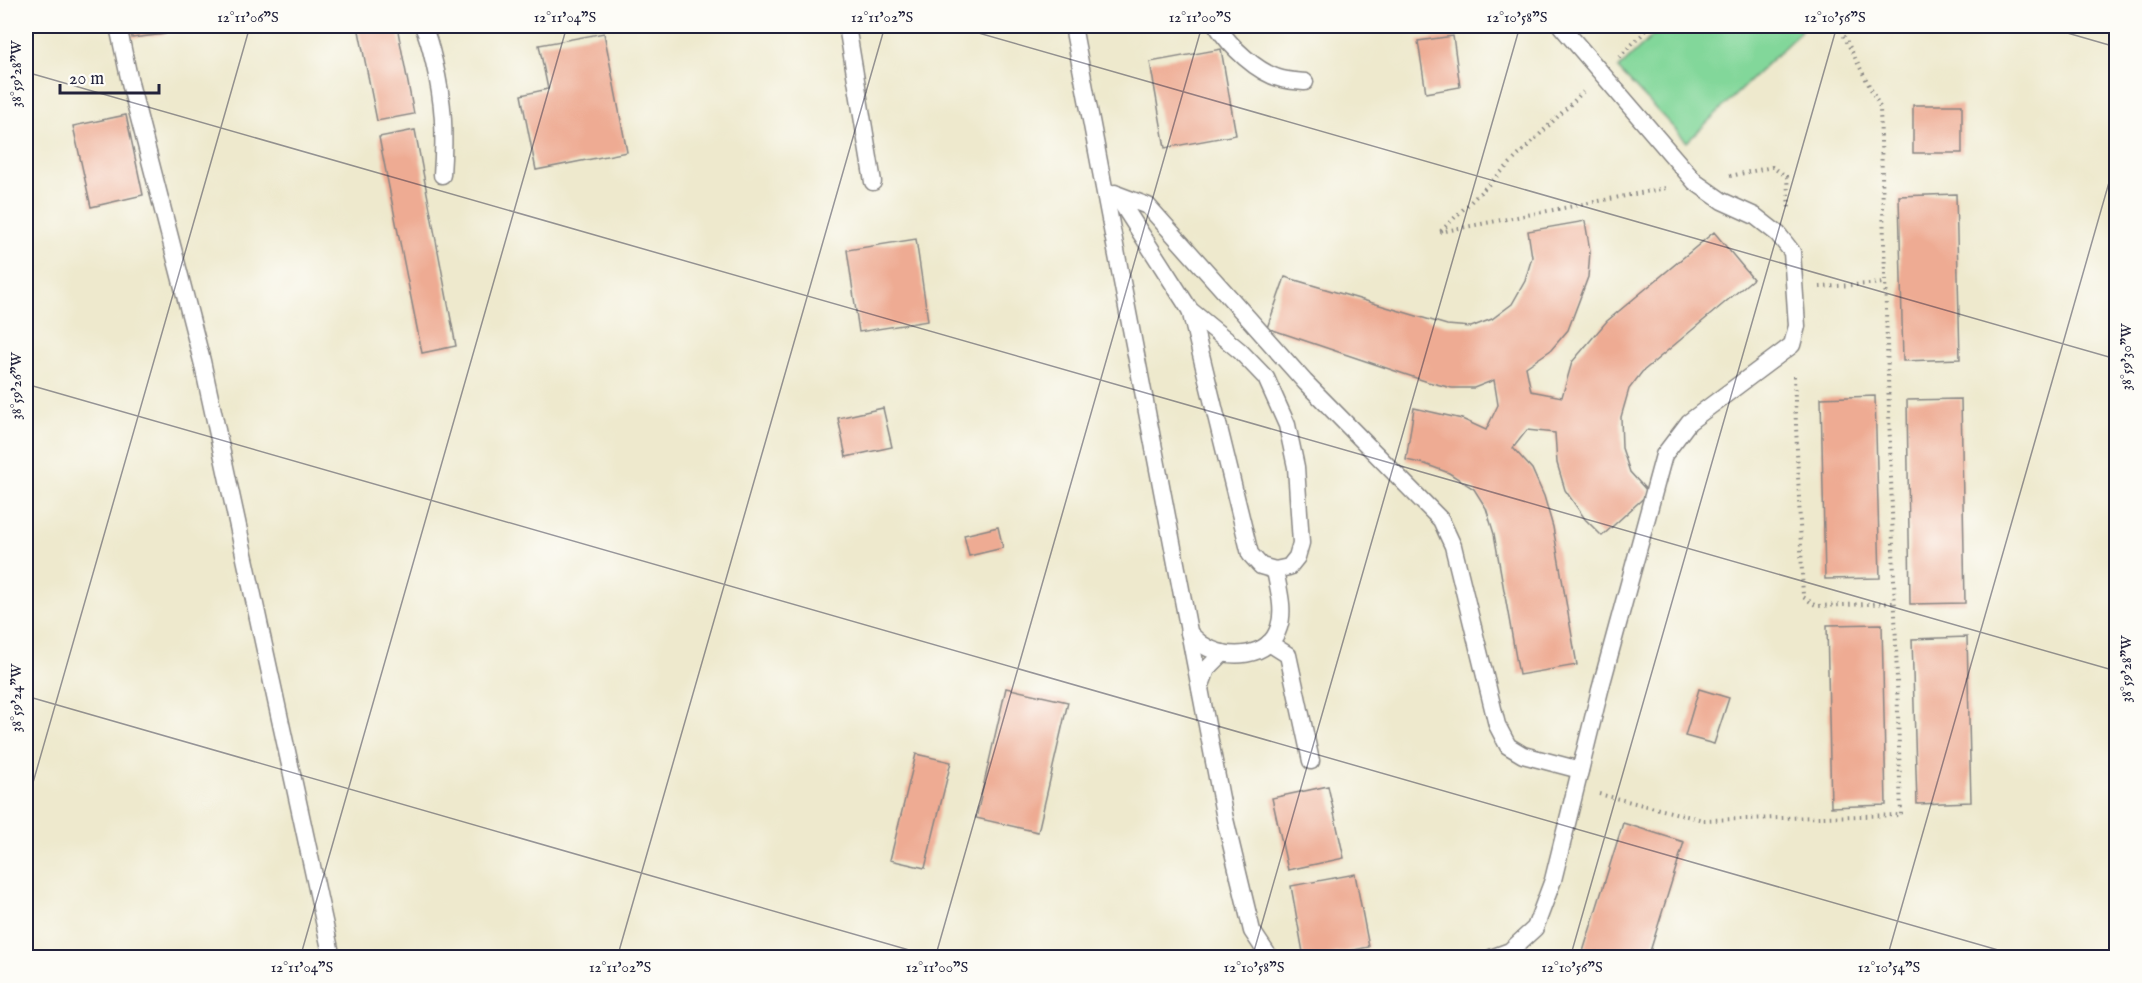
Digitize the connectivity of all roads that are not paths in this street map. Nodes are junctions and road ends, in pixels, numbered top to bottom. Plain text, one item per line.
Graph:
1 (118, 26) edge
2 (423, 26) edge
3 (847, 26) edge
4 (1073, 26) edge
5 (1216, 26) edge
6 (1561, 26) edge
7 (1305, 82) dead end
8 (1101, 172) junction
9 (442, 175) dead end
10 (873, 182) dead end
11 (1116, 194) junction
12 (1190, 310) junction
13 (1275, 570) junction
14 (1189, 633) junction
15 (1269, 643) junction
16 (1223, 653) junction
17 (1200, 688) junction
18 (1311, 761) dead end
19 (1580, 770) junction
20 (332, 957) edge
21 (1270, 957) edge
22 (1491, 957) edge

1 - 20 lane
2 - 9 lane
3 - 10 lane
4 - 8 lane
5 - 7 lane
6 - 19 lane
8 - 11 lane
8 - 14 lane
11 - 12 lane
11 - 19 lane
12 - 13 lane
12 - 13 lane
13 - 15 lane
14 - 16 lane
14 - 17 lane
15 - 16 lane
15 - 18 lane
16 - 17 lane
17 - 21 lane
19 - 22 lane

